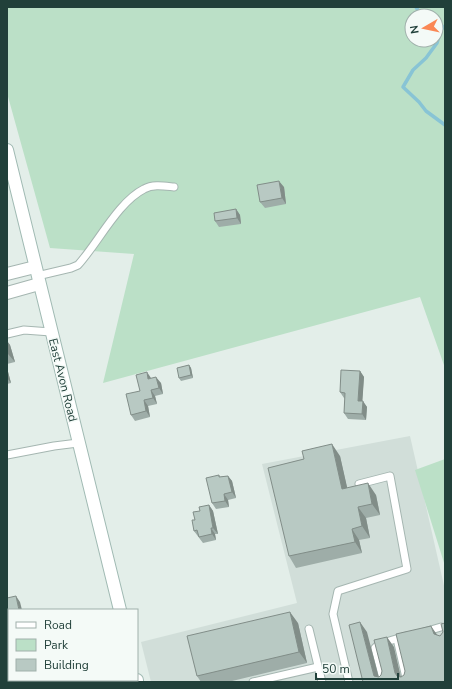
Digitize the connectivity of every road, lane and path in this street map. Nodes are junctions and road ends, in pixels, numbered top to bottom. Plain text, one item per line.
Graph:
1 (7, 150) edge
2 (174, 187) dead end
3 (7, 274) edge
4 (37, 276) junction
5 (7, 293) edge
6 (51, 332) junction
7 (7, 334) edge
8 (78, 444) junction
9 (7, 455) edge
10 (358, 484) edge
11 (120, 609) edge
12 (309, 629) dead end
13 (443, 629) edge
14 (397, 639) junction
15 (318, 666) junction
16 (253, 682) edge
17 (322, 682) edge
18 (350, 682) edge
19 (384, 682) edge
20 (407, 682) edge

1 - 4 main road, East Avon Road
2 - 4 lane
3 - 4 main road
4 - 5 main road
4 - 6 main road, East Avon Road
6 - 7 lane
6 - 8 main road, East Avon Road
8 - 9 lane
8 - 11 main road, East Avon Road
10 - 18 lane
12 - 15 lane
13 - 14 lane
14 - 19 lane
14 - 20 lane
15 - 16 lane
15 - 17 lane

